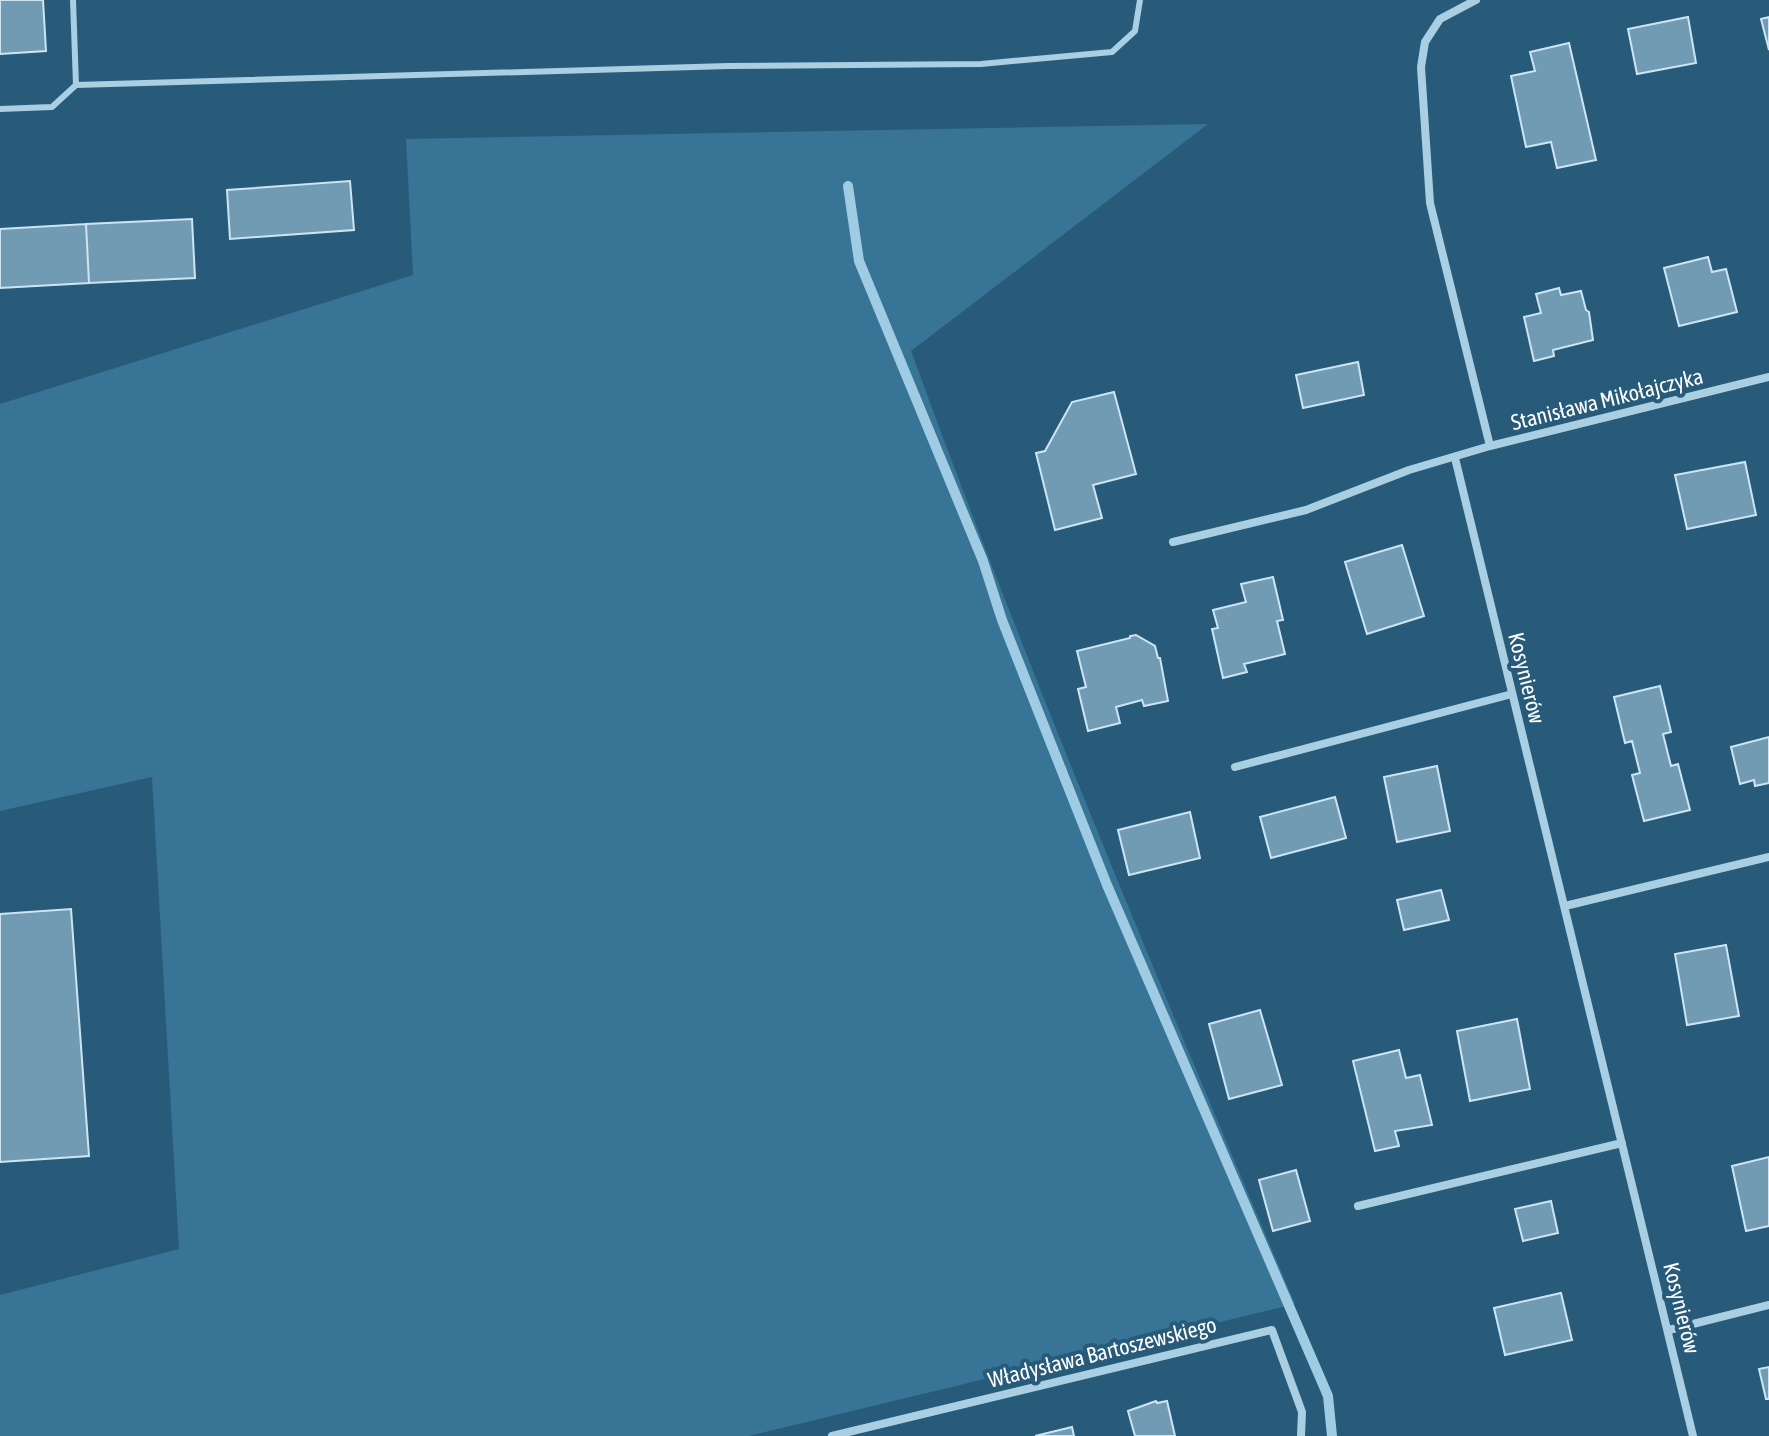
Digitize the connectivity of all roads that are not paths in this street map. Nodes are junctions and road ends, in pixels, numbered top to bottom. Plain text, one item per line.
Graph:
1 (73, 0) edge
2 (1140, 0) edge
3 (1476, 0) edge
4 (76, 85) junction
5 (0, 109) edge
6 (1769, 377) edge
7 (1490, 446) junction
8 (1455, 458) junction
9 (1173, 542) dead end
10 (1512, 694) junction
11 (1235, 767) dead end
12 (1769, 857) edge
13 (1565, 906) junction
14 (1622, 1143) junction
15 (1358, 1206) dead end
16 (1769, 1305) edge
17 (1669, 1330) junction
18 (832, 1436) edge
19 (1301, 1436) edge
20 (1693, 1436) edge

1 - 4 lane
2 - 4 lane
3 - 7 street
4 - 5 lane
6 - 7 street, Stanisława Mikołajczyka
7 - 8 street, Stanisława Mikołajczyka
8 - 9 street, Stanisława Mikołajczyka
8 - 10 street, Kosynierów
10 - 11 street
10 - 13 street, Kosynierów
12 - 13 street
13 - 14 street, Kosynierów
14 - 15 street
14 - 17 street, Kosynierów
16 - 17 street
17 - 20 street, Kosynierów
18 - 19 street, Władysława Bartoszewskiego

